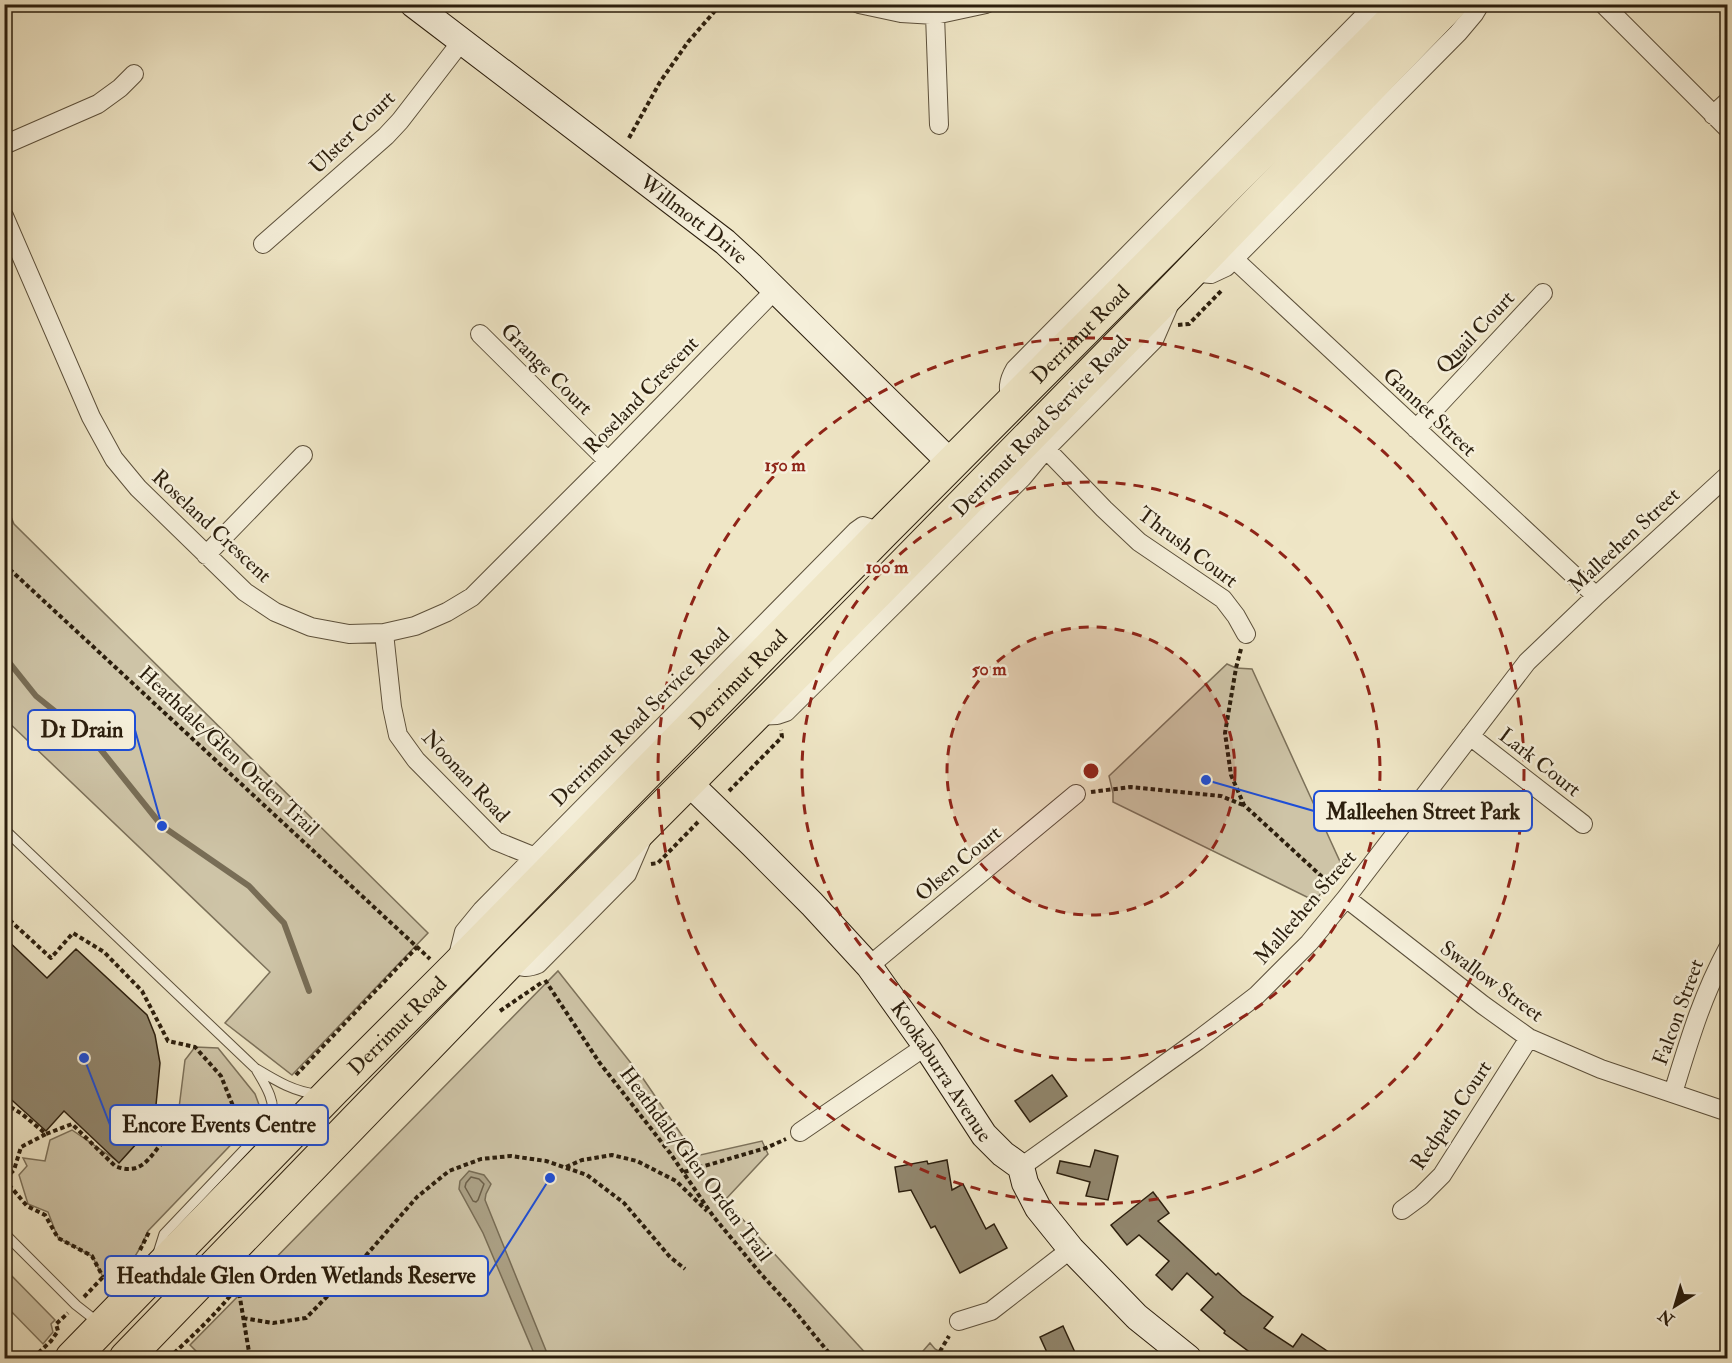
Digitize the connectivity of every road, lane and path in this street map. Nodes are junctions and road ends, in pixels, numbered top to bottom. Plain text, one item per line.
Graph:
1 (412, 4) edge
2 (721, 4) edge
3 (860, 4) edge
4 (986, 4) edge
5 (1376, 4) edge
6 (1409, 4) edge
7 (1450, 4) edge
8 (1480, 4) edge
9 (1603, 4) edge
10 (934, 15) junction
11 (461, 42) junction
12 (134, 74) dead end
13 (1728, 101) edge
14 (1713, 115) junction
15 (939, 125) dead end
16 (1728, 129) edge
17 (629, 138) dead end
18 (4, 145) edge
19 (4, 216) edge
20 (1177, 236) junction
21 (263, 244) dead end
22 (1230, 248) junction
23 (1183, 280) junction
24 (775, 290) junction
25 (1543, 293) dead end
26 (1161, 327) junction
27 (480, 334) dead end
28 (1012, 402) junction
29 (1058, 407) junction
30 (1416, 429) junction
31 (1046, 449) junction
32 (303, 455) dead end
33 (608, 461) junction
34 (951, 464) junction
35 (1728, 475) edge
36 (978, 489) junction
37 (883, 532) junction
38 (207, 555) junction
39 (4, 564) edge
40 (1596, 596) junction
41 (384, 633) junction
42 (1246, 634) joint
43 (754, 716) junction
44 (1470, 736) junction
45 (662, 757) junction
46 (688, 782) junction
47 (1076, 794) joint
48 (1244, 805) junction
49 (1583, 824) dead end
50 (4, 829) edge
51 (533, 856) junction
52 (1346, 898) junction
53 (4, 915) edge
54 (417, 947) junction
55 (1728, 948) edge
56 (444, 964) junction
57 (869, 966) junction
58 (545, 980) dead end
59 (1529, 1038) junction
60 (927, 1046) junction
61 (255, 1068) junction
62 (286, 1086) junction
63 (334, 1089) junction
64 (1673, 1093) junction
65 (4, 1103) edge
66 (1728, 1112) edge
67 (237, 1116) junction
68 (248, 1127) dead end
69 (800, 1132) joint
70 (46, 1134) junction
71 (566, 1167) junction
72 (1021, 1167) junction
73 (684, 1172) junction
74 (5, 1179) edge
75 (1402, 1210) dead end
76 (717, 1220) junction
77 (5, 1235) edge
78 (1071, 1249) junction
79 (685, 1269) dead end
80 (103, 1276) dead end
81 (153, 1276) junction
82 (243, 1318) junction
83 (959, 1321) joint
84 (103, 1327) junction
85 (63, 1348) edge
86 (129, 1355) edge
87 (33, 1359) edge
88 (169, 1359) edge
89 (250, 1359) edge
90 (833, 1359) edge
91 (936, 1359) edge
92 (1188, 1359) edge

1 - 11 street, Willmott Drive
2 - 17 path
3 - 10 street
4 - 10 street
5 - 28 street, Derrimut Road Service Road
6 - 20 highway, Derrimut Road
7 - 22 highway, Derrimut Road
8 - 22 street
9 - 14 street
10 - 15 street
11 - 21 street, Ulster Court
11 - 24 street, Willmott Drive
12 - 18 street
13 - 14 street
14 - 16 street
19 - 38 street, Roseland Crescent
20 - 22 highway
20 - 28 highway, Derrimut Road
22 - 23 highway, Derrimut Road
22 - 26 path
22 - 30 street, Gannet Street
23 - 26 street, Derrimut Road Service Road
23 - 29 highway, Derrimut Road
24 - 33 street, Roseland Crescent
24 - 34 street, Willmott Drive
25 - 30 street, Quail Court
26 - 31 street, Derrimut Road Service Road
27 - 33 street, Grange Court
28 - 29 highway
28 - 34 highway, Derrimut Road
29 - 36 highway, Derrimut Road
30 - 40 street, Gannet Street
31 - 42 street, Thrush Court
31 - 43 street, Derrimut Road Service Road
32 - 38 street
33 - 41 street, Roseland Crescent
34 - 36 highway
34 - 37 highway, Derrimut Road
35 - 40 street, Malleehen Street
36 - 43 highway, Derrimut Road
37 - 45 highway, Derrimut Road
37 - 51 street, Derrimut Road Service Road
38 - 41 street, Roseland Crescent
39 - 54 path, Heathdale/Glen Orden Trail
40 - 44 street, Malleehen Street
41 - 51 street, Noonan Road
42 - 48 path
43 - 46 highway, Derrimut Road
44 - 49 street, Lark Court
44 - 52 street, Malleehen Street
45 - 46 highway
45 - 56 highway, Derrimut Road
46 - 57 street, Kookaburra Avenue
46 - 86 highway, Derrimut Road
47 - 48 path
47 - 57 street, Olsen Court
48 - 52 path
50 - 61 lane
51 - 56 street, Derrimut Road Service Road
52 - 59 street, Swallow Street
52 - 72 street, Malleehen Street
53 - 67 path
54 - 56 path, Heathdale/Glen Orden Trail
54 - 62 path
55 - 64 street, Falcon Street
56 - 63 highway, Derrimut Road
57 - 60 street, Kookaburra Avenue
58 - 73 path, Heathdale/Glen Orden Trail
59 - 64 street, Swallow Street
59 - 75 street, Redpath Court
60 - 69 street
60 - 72 street, Kookaburra Avenue
61 - 62 lane
61 - 81 lane
62 - 63 lane
63 - 81 highway, Derrimut Road
64 - 66 street, Swallow Street
65 - 70 path
67 - 68 path
67 - 70 path
69 - 73 path
70 - 74 path
71 - 76 path
71 - 79 path
71 - 82 path
72 - 78 street
73 - 76 path, Heathdale/Glen Orden Trail
74 - 80 path
76 - 90 path, Heathdale/Glen Orden Trail
77 - 84 lane
78 - 83 street
78 - 92 street
81 - 84 highway, Derrimut Road
82 - 88 path
82 - 89 path
83 - 91 path
84 - 85 highway, Derrimut Road
84 - 86 highway
85 - 87 path

